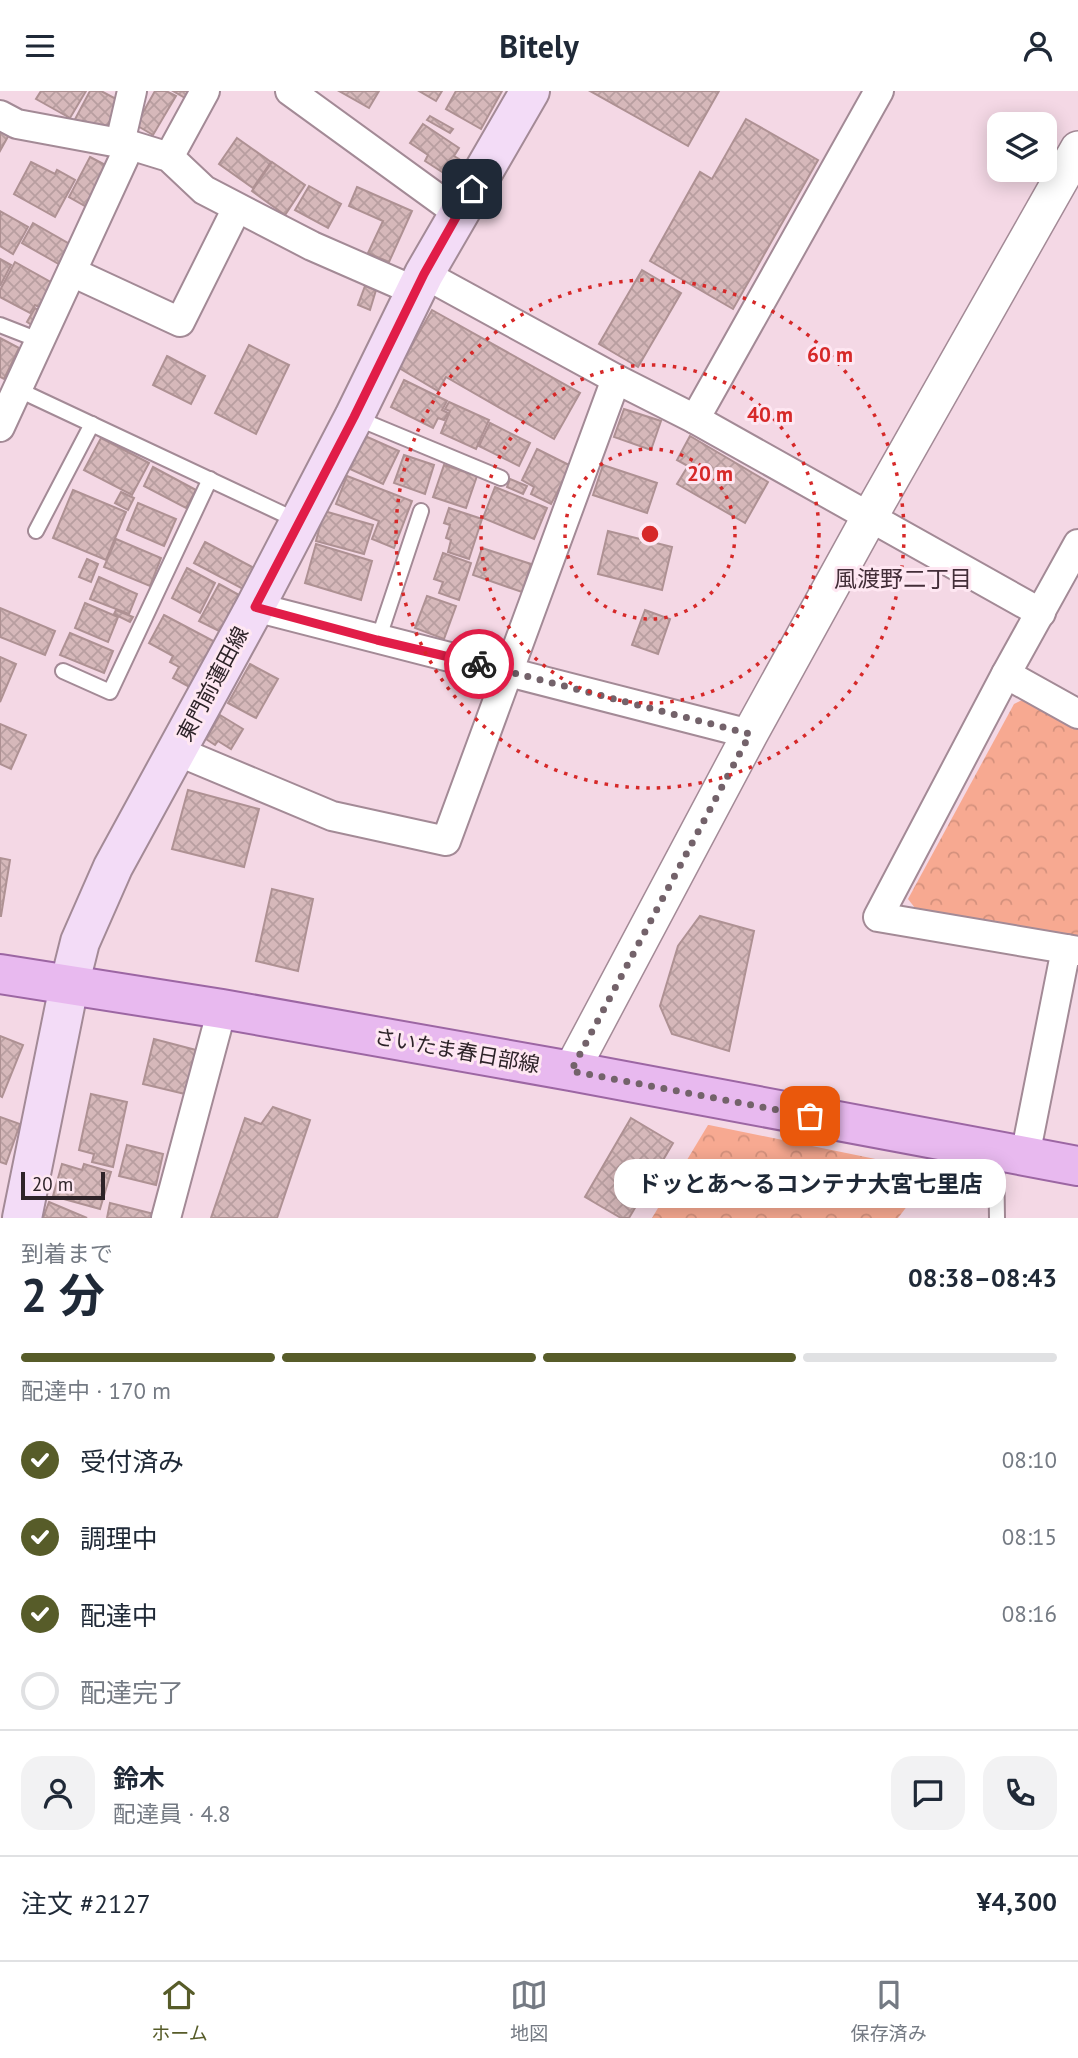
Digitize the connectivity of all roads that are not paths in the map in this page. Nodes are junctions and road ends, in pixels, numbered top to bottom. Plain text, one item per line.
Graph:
1 (132, 91) edge
2 (205, 91) edge
3 (290, 91) edge
4 (530, 91) edge
5 (878, 91) edge
6 (0, 115) edge
7 (125, 144) junction
8 (1078, 149) edge
9 (169, 156) junction
10 (237, 208) junction
11 (458, 213) junction
12 (72, 272) junction
13 (419, 283) junction
14 (0, 325) edge
15 (41, 341) junction
16 (616, 379) junction
17 (19, 390) junction
18 (354, 417) junction
19 (695, 419) junction
20 (92, 424) junction
21 (0, 427) edge
22 (501, 478) dead end
23 (210, 479) junction
24 (421, 511) dead end
25 (869, 518) junction
26 (299, 521) junction
27 (36, 531) dead end
28 (1078, 544) edge
29 (255, 607) junction
30 (1041, 613) junction
31 (377, 640) junction
32 (63, 671) dead end
33 (510, 671) junction
34 (1006, 674) junction
35 (1078, 714) edge
36 (750, 734) junction
37 (177, 751) junction
38 (1072, 949) edge
39 (0, 974) edge
40 (69, 986) junction
41 (222, 1009) junction
42 (571, 1071) junction
43 (1011, 1154) junction
44 (1078, 1166) edge
45 (22, 1218) edge
46 (166, 1218) edge
47 (997, 1218) edge

1 - 7 street
2 - 9 street
3 - 11 street
4 - 11 main road, 東門前蓮田線
5 - 19 street
6 - 7 street
7 - 9 street
7 - 12 street
8 - 25 street
9 - 10 street
10 - 12 street
10 - 13 street
11 - 13 main road, 東門前蓮田線
12 - 15 street
13 - 16 street
13 - 18 main road, 東門前蓮田線
14 - 15 lane
15 - 17 street
16 - 19 street
16 - 33 street
17 - 20 lane
17 - 21 street
18 - 22 lane
18 - 26 main road, 東門前蓮田線
19 - 25 street
20 - 23 lane
20 - 27 lane
23 - 26 lane
23 - 32 lane
24 - 31 lane
25 - 30 street
25 - 36 street
26 - 29 main road, 東門前蓮田線
28 - 30 street
29 - 31 street
29 - 37 main road, 東門前蓮田線
30 - 34 street
31 - 33 street
33 - 36 street
33 - 37 street
34 - 35 street
34 - 38 street
36 - 42 street
37 - 40 main road, 東門前蓮田線
38 - 43 street
39 - 40 main road, さいたま春日部線
40 - 41 main road, さいたま春日部線
40 - 45 main road, 東門前蓮田線
41 - 42 main road, さいたま春日部線
41 - 46 street
42 - 43 main road, さいたま春日部線
43 - 44 main road, さいたま春日部線
43 - 47 lane

